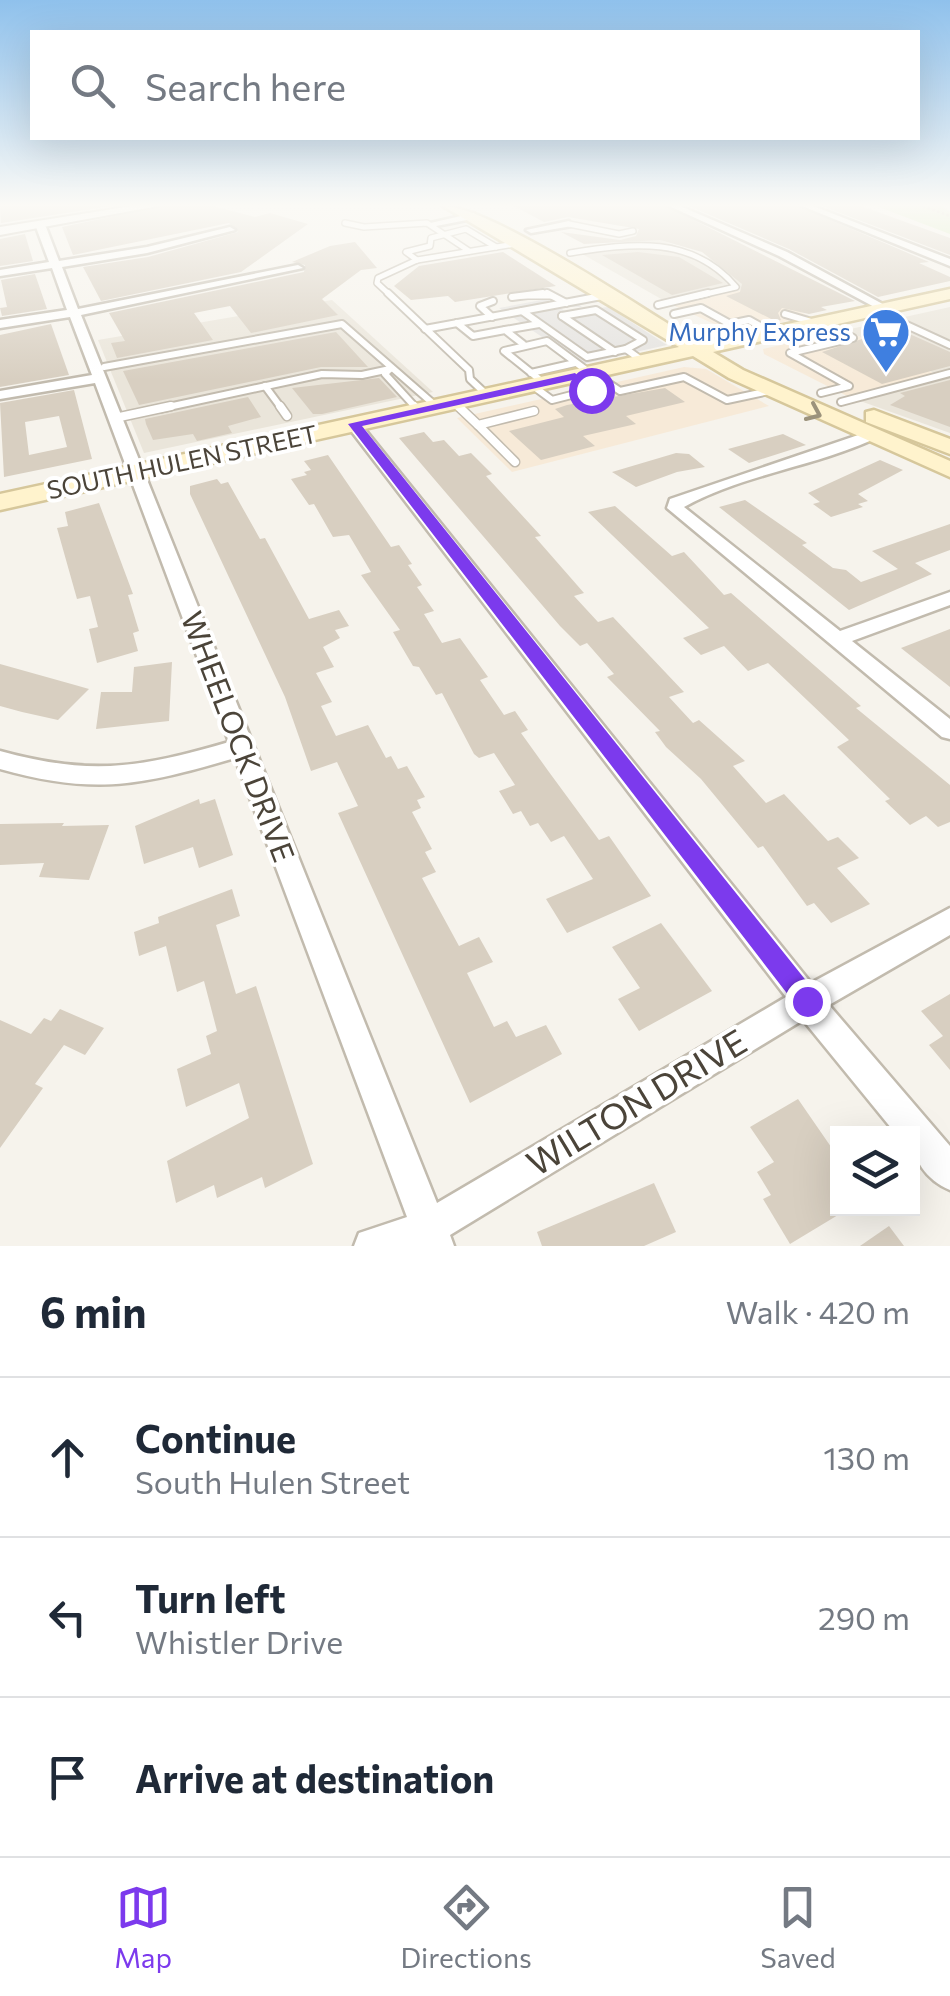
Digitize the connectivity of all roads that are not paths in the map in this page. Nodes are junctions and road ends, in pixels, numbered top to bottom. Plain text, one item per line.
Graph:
1 (59, 264) edge
2 (408, 264) edge
3 (556, 264) edge
4 (590, 264) edge
5 (708, 264) edge
6 (802, 264) edge
7 (55, 265) junction
8 (298, 268) dead end
9 (0, 272) edge
10 (608, 295) junction
11 (512, 297) dead end
12 (947, 297) edge
13 (493, 301) dead end
14 (566, 303) junction
15 (658, 304) junction
16 (548, 306) junction
17 (879, 309) junction
18 (522, 311) junction
19 (74, 314) junction
20 (674, 314) junction
21 (785, 314) dead end
22 (562, 316) junction
23 (492, 317) junction
24 (752, 321) junction
25 (457, 323) junction
26 (818, 323) junction
27 (0, 324) edge
28 (539, 324) junction
29 (770, 325) junction
30 (424, 330) junction
31 (506, 330) junction
32 (726, 343) junction
33 (523, 344) junction
34 (950, 345) edge
35 (697, 350) junction
36 (635, 356) junction
37 (591, 366) junction
38 (390, 369) junction
39 (100, 371) junction
40 (950, 373) edge
41 (536, 381) junction
42 (265, 386) junction
43 (769, 392) junction
44 (0, 395) edge
45 (488, 396) junction
46 (831, 398) junction
47 (437, 407) junction
48 (534, 412) dead end
49 (287, 416) dead end
50 (115, 418) junction
51 (354, 424) junction
52 (478, 425) junction
53 (867, 436) junction
54 (950, 447) edge
55 (515, 462) dead end
56 (950, 470) edge
57 (137, 473) junction
58 (0, 502) edge
59 (950, 598) edge
60 (837, 639) junction
61 (950, 730) edge
62 (240, 748) junction
63 (0, 760) edge
64 (950, 921) edge
65 (807, 1001) junction
66 (950, 1174) edge
67 (433, 1236) edge
68 (372, 1246) edge

1 - 7 street
2 - 30 lane
3 - 10 main road
4 - 15 main road
5 - 15 lane
6 - 17 street
7 - 9 street
7 - 19 street, WHEELOCK DRIVE
8 - 19 street
10 - 14 lane
10 - 35 main road
11 - 14 lane
12 - 17 main road, SOUTH HULEN STREET
13 - 23 lane
14 - 16 lane
15 - 20 main road
16 - 18 lane
16 - 22 lane
17 - 26 main road, SOUTH HULEN STREET
17 - 34 lane
18 - 23 lane
18 - 28 lane
19 - 27 street
19 - 39 street, WHEELOCK DRIVE
20 - 24 lane
20 - 32 main road
21 - 26 lane
22 - 36 lane
22 - 37 lane
23 - 25 lane
24 - 29 lane
24 - 29 lane
25 - 30 lane
25 - 31 lane
26 - 29 main road, SOUTH HULEN STREET
26 - 46 lane
28 - 31 lane
28 - 37 lane
29 - 32 main road, SOUTH HULEN STREET
30 - 45 lane
31 - 33 lane
32 - 35 main road, SOUTH HULEN STREET
32 - 46 main road
33 - 37 lane
33 - 41 lane
35 - 36 main road, SOUTH HULEN STREET
35 - 43 main road
36 - 37 main road, SOUTH HULEN STREET
37 - 41 main road, SOUTH HULEN STREET
37 - 43 lane
38 - 39 lane
38 - 42 lane
38 - 47 lane
38 - 47 lane
39 - 44 street
39 - 50 street, WHEELOCK DRIVE
40 - 46 lane
41 - 45 main road, SOUTH HULEN STREET
42 - 49 lane
42 - 50 lane
43 -> 53 main road
45 - 47 main road, SOUTH HULEN STREET
46 - 54 main road
47 - 51 main road, SOUTH HULEN STREET
47 - 52 lane
48 - 52 lane
50 - 57 street, WHEELOCK DRIVE
51 - 57 main road, SOUTH HULEN STREET
51 - 65 street
52 - 55 lane
53 - 56 main road
53 - 60 street
57 - 58 main road, SOUTH HULEN STREET
57 - 62 street, WHEELOCK DRIVE
59 - 60 street
60 - 61 street
62 - 63 street
62 - 67 street, WHEELOCK DRIVE
64 - 65 street, WILTON DRIVE
65 - 66 street
65 - 67 street, WILTON DRIVE
67 - 68 street, WILTON DRIVE

